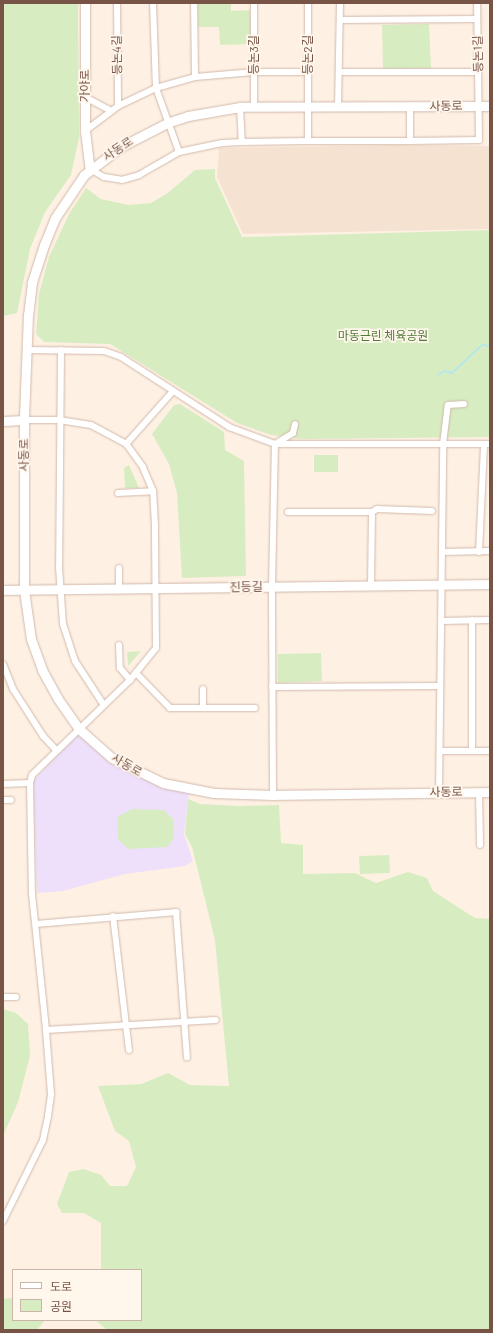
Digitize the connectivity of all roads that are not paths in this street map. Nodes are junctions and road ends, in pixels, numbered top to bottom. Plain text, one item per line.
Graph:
1 (84, 3) edge
2 (117, 3) edge
3 (153, 3) edge
4 (194, 3) edge
5 (254, 3) edge
6 (308, 3) edge
7 (340, 3) edge
8 (477, 3) edge
9 (340, 20) junction
10 (477, 20) junction
11 (254, 72) junction
12 (308, 72) junction
13 (339, 72) junction
14 (478, 72) junction
15 (194, 77) junction
16 (156, 88) junction
17 (85, 98) junction
18 (118, 106) junction
19 (308, 106) junction
20 (479, 106) junction
21 (490, 106) edge
22 (254, 107) junction
23 (338, 107) junction
24 (410, 107) junction
25 (240, 108) junction
26 (111, 111) junction
27 (169, 122) junction
28 (85, 132) junction
29 (308, 141) junction
30 (410, 141) junction
31 (242, 142) junction
32 (179, 152) junction
33 (90, 169) junction
34 (26, 350) junction
35 (61, 350) junction
36 (173, 391) junction
37 (464, 404) dead end
38 (24, 420) junction
39 (60, 420) junction
40 (3, 421) edge
41 (295, 424) dead end
42 (126, 444) junction
43 (276, 444) junction
44 (443, 444) junction
45 (487, 444) edge
46 (152, 490) junction
47 (118, 493) dead end
48 (432, 511) dead end
49 (288, 512) dead end
50 (372, 512) junction
51 (490, 551) edge
52 (442, 552) junction
53 (479, 552) junction
54 (119, 568) dead end
55 (442, 584) junction
56 (490, 584) edge
57 (371, 585) junction
58 (272, 586) junction
59 (119, 588) junction
60 (156, 588) junction
61 (60, 589) junction
62 (3, 590) edge
63 (24, 590) junction
64 (441, 620) junction
65 (472, 620) junction
66 (490, 620) edge
67 (119, 645) dead end
68 (3, 664) edge
69 (136, 673) junction
70 (130, 680) junction
71 (440, 686) junction
72 (272, 688) junction
73 (203, 689) dead end
74 (103, 704) junction
75 (203, 708) junction
76 (255, 708) dead end
77 (78, 728) junction
78 (56, 750) junction
79 (440, 751) junction
80 (472, 751) junction
81 (490, 751) edge
82 (30, 783) junction
83 (3, 784) edge
84 (439, 792) junction
85 (479, 792) junction
86 (490, 792) edge
87 (273, 795) junction
88 (3, 800) edge
89 (12, 800) dead end
90 (480, 845) dead end
91 (113, 916) junction
92 (36, 924) junction
93 (3, 997) edge
94 (16, 997) dead end
95 (216, 1020) dead end
96 (185, 1022) junction
97 (126, 1025) junction
98 (46, 1030) junction
99 (129, 1050) dead end
100 (187, 1058) dead end
101 (3, 1221) edge

1 - 17 street, 가야로
2 - 18 street, 등논4길
3 - 16 street
4 - 15 street
5 - 11 street, 등논3길
6 - 12 street, 등논2길
7 - 9 street
8 - 10 street, 등논1길
9 - 10 street
9 - 13 street
10 - 14 street, 등논1길
11 - 12 street
11 - 15 street
11 - 22 street, 등논3길
12 - 19 street, 등논2길
13 - 14 street
13 - 23 street
14 - 20 street, 등논1길
15 - 16 street
16 - 18 street
16 - 27 street
17 - 26 street
17 - 28 street, 가야로
18 - 26 street
19 - 22 street, 사동로
19 - 23 street, 사동로
19 - 29 street, 등논2길
20 - 21 street, 사동로
20 - 24 street, 사동로
20 - 30 street, 등논1길
22 - 25 street, 사동로
23 - 24 street, 사동로
24 - 30 street
25 - 27 street, 사동로
25 - 31 street
26 - 28 street
27 - 32 street
27 - 33 street, 사동로
28 - 33 street, 가야로
29 - 30 street
29 - 31 street
31 - 32 street
32 - 33 street
33 - 34 street, 사동로
34 - 35 street
34 - 38 street, 사동로
35 - 36 street
35 - 39 street
36 - 42 street
36 - 43 street
37 - 44 street
38 - 39 street
38 - 40 street
38 - 63 street, 사동로
39 - 42 street
39 - 61 street
41 - 43 street
42 - 46 street
43 - 44 street
43 - 58 street
44 - 45 street
44 - 52 street
45 - 53 street
46 - 47 street
46 - 60 street
48 - 50 street
49 - 50 street
50 - 57 street
51 - 53 street
52 - 53 street
52 - 55 street
54 - 59 street
55 - 56 street, 진등길
55 - 57 street, 진등길
55 - 64 street
57 - 58 street, 진등길
58 - 60 street, 진등길
58 - 72 street
59 - 60 street, 진등길
59 - 61 street, 진등길
60 - 69 street
61 - 63 street, 진등길
61 - 74 street
62 - 63 street, 진등길
63 - 77 street, 사동로
64 - 65 street
64 - 71 street
65 - 66 street
65 - 80 street
67 - 70 street
68 - 78 street
69 - 70 street
69 - 75 street
70 - 74 street
71 - 72 street
71 - 79 street
72 - 87 street
73 - 75 street
74 - 77 street
75 - 76 street
77 - 78 street
77 - 87 street, 사동로
78 - 82 street
79 - 80 street
79 - 84 street
80 - 81 street
82 - 83 street
82 - 92 street
84 - 85 street, 사동로
84 - 87 street, 사동로
85 - 86 street, 사동로
85 - 90 street
88 - 89 street
91 - 92 street
91 - 96 street
91 - 97 street
92 - 98 street
93 - 94 street
95 - 96 street
96 - 97 street
96 - 100 street
97 - 98 street
97 - 99 street
98 - 101 street

